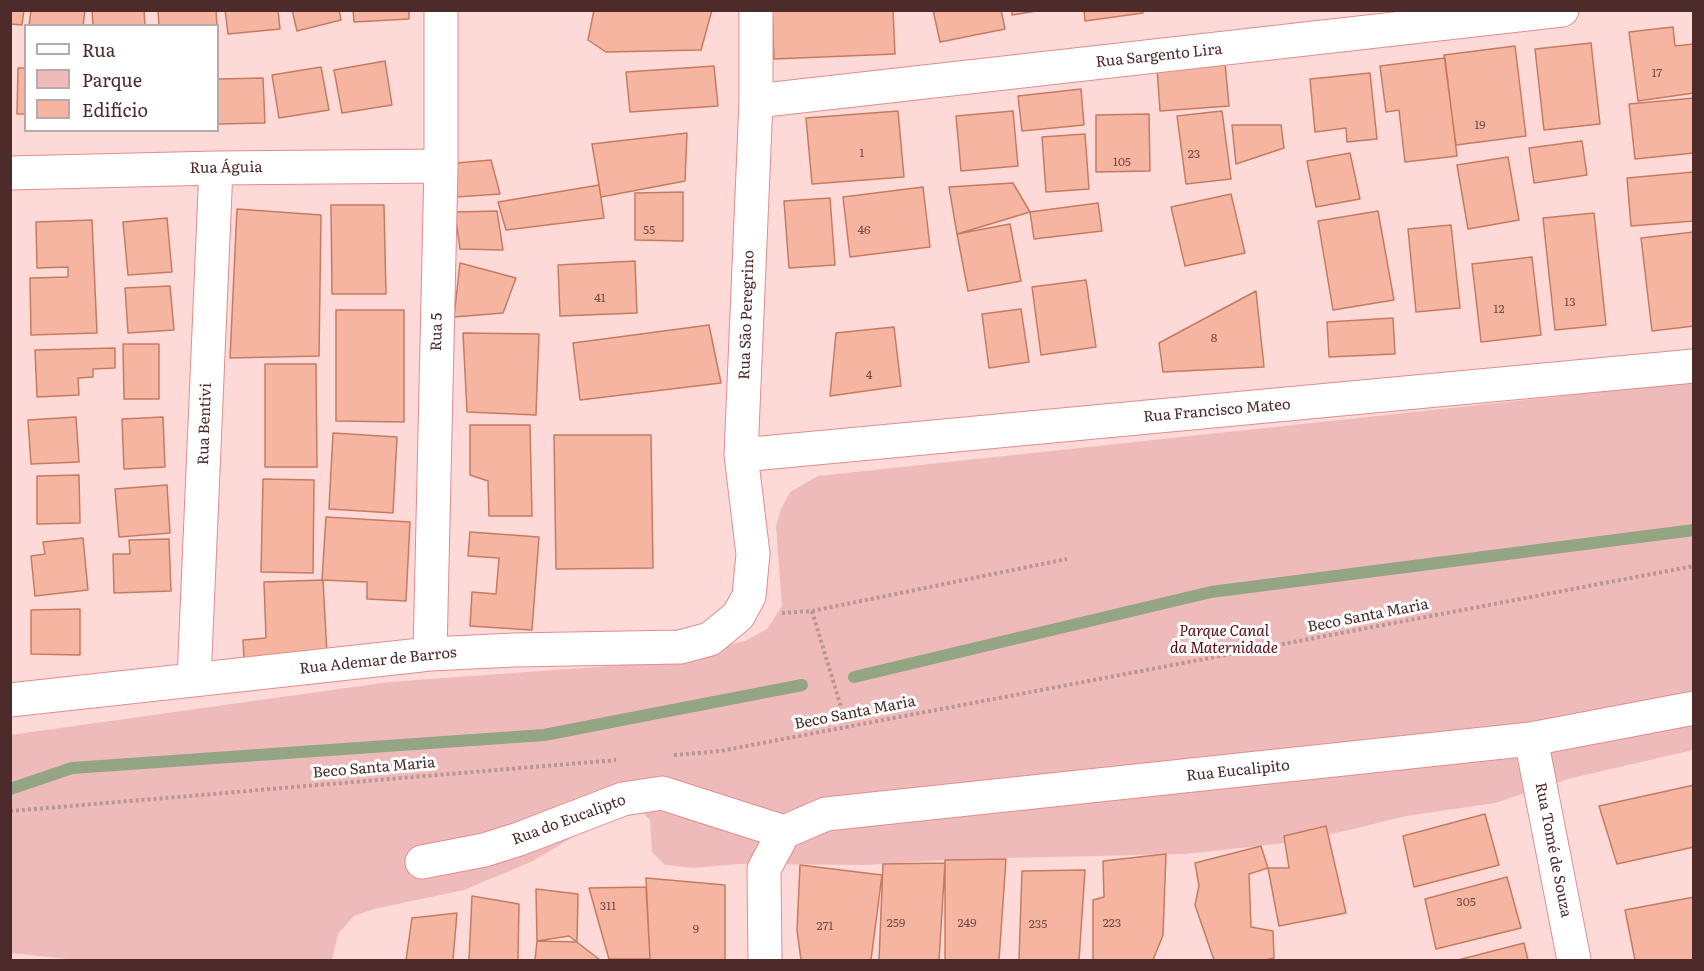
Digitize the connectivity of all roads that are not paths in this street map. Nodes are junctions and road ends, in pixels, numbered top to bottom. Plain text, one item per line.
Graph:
1 (441, 10) edge
2 (756, 10) edge
3 (1562, 10) edge
4 (756, 101) junction
5 (441, 166) junction
6 (216, 168) junction
7 (10, 173) edge
8 (1694, 366) edge
9 (741, 455) junction
10 (738, 616) joint
11 (430, 654) junction
12 (194, 680) junction
13 (10, 700) edge
14 (1694, 708) edge
15 (1531, 739) junction
16 (784, 832) junction
17 (423, 862) dead end
18 (765, 960) edge
19 (1574, 960) edge

1 - 5 street, Rua 5
2 - 4 street, Rua São Peregrino
3 - 4 street, Rua Sargento Lira
4 - 9 street, Rua São Peregrino
5 - 6 street, Rua Águia
5 - 11 street, Rua 5
6 - 7 street, Rua Águia
6 - 12 street, Rua Bentivi
8 - 9 street, Rua Francisco Mateo
9 - 10 street, Rua São Peregrino
10 - 11 street, Rua Ademar de Barros
11 - 12 street, Rua Ademar de Barros
12 - 13 street, Rua Ademar de Barros
14 - 15 street, Rua Eucalipito
15 - 16 street, Rua Eucalipito
15 - 19 street, Rua Tomé de Souza
16 - 17 street, Rua do Eucalipto
16 - 18 street

